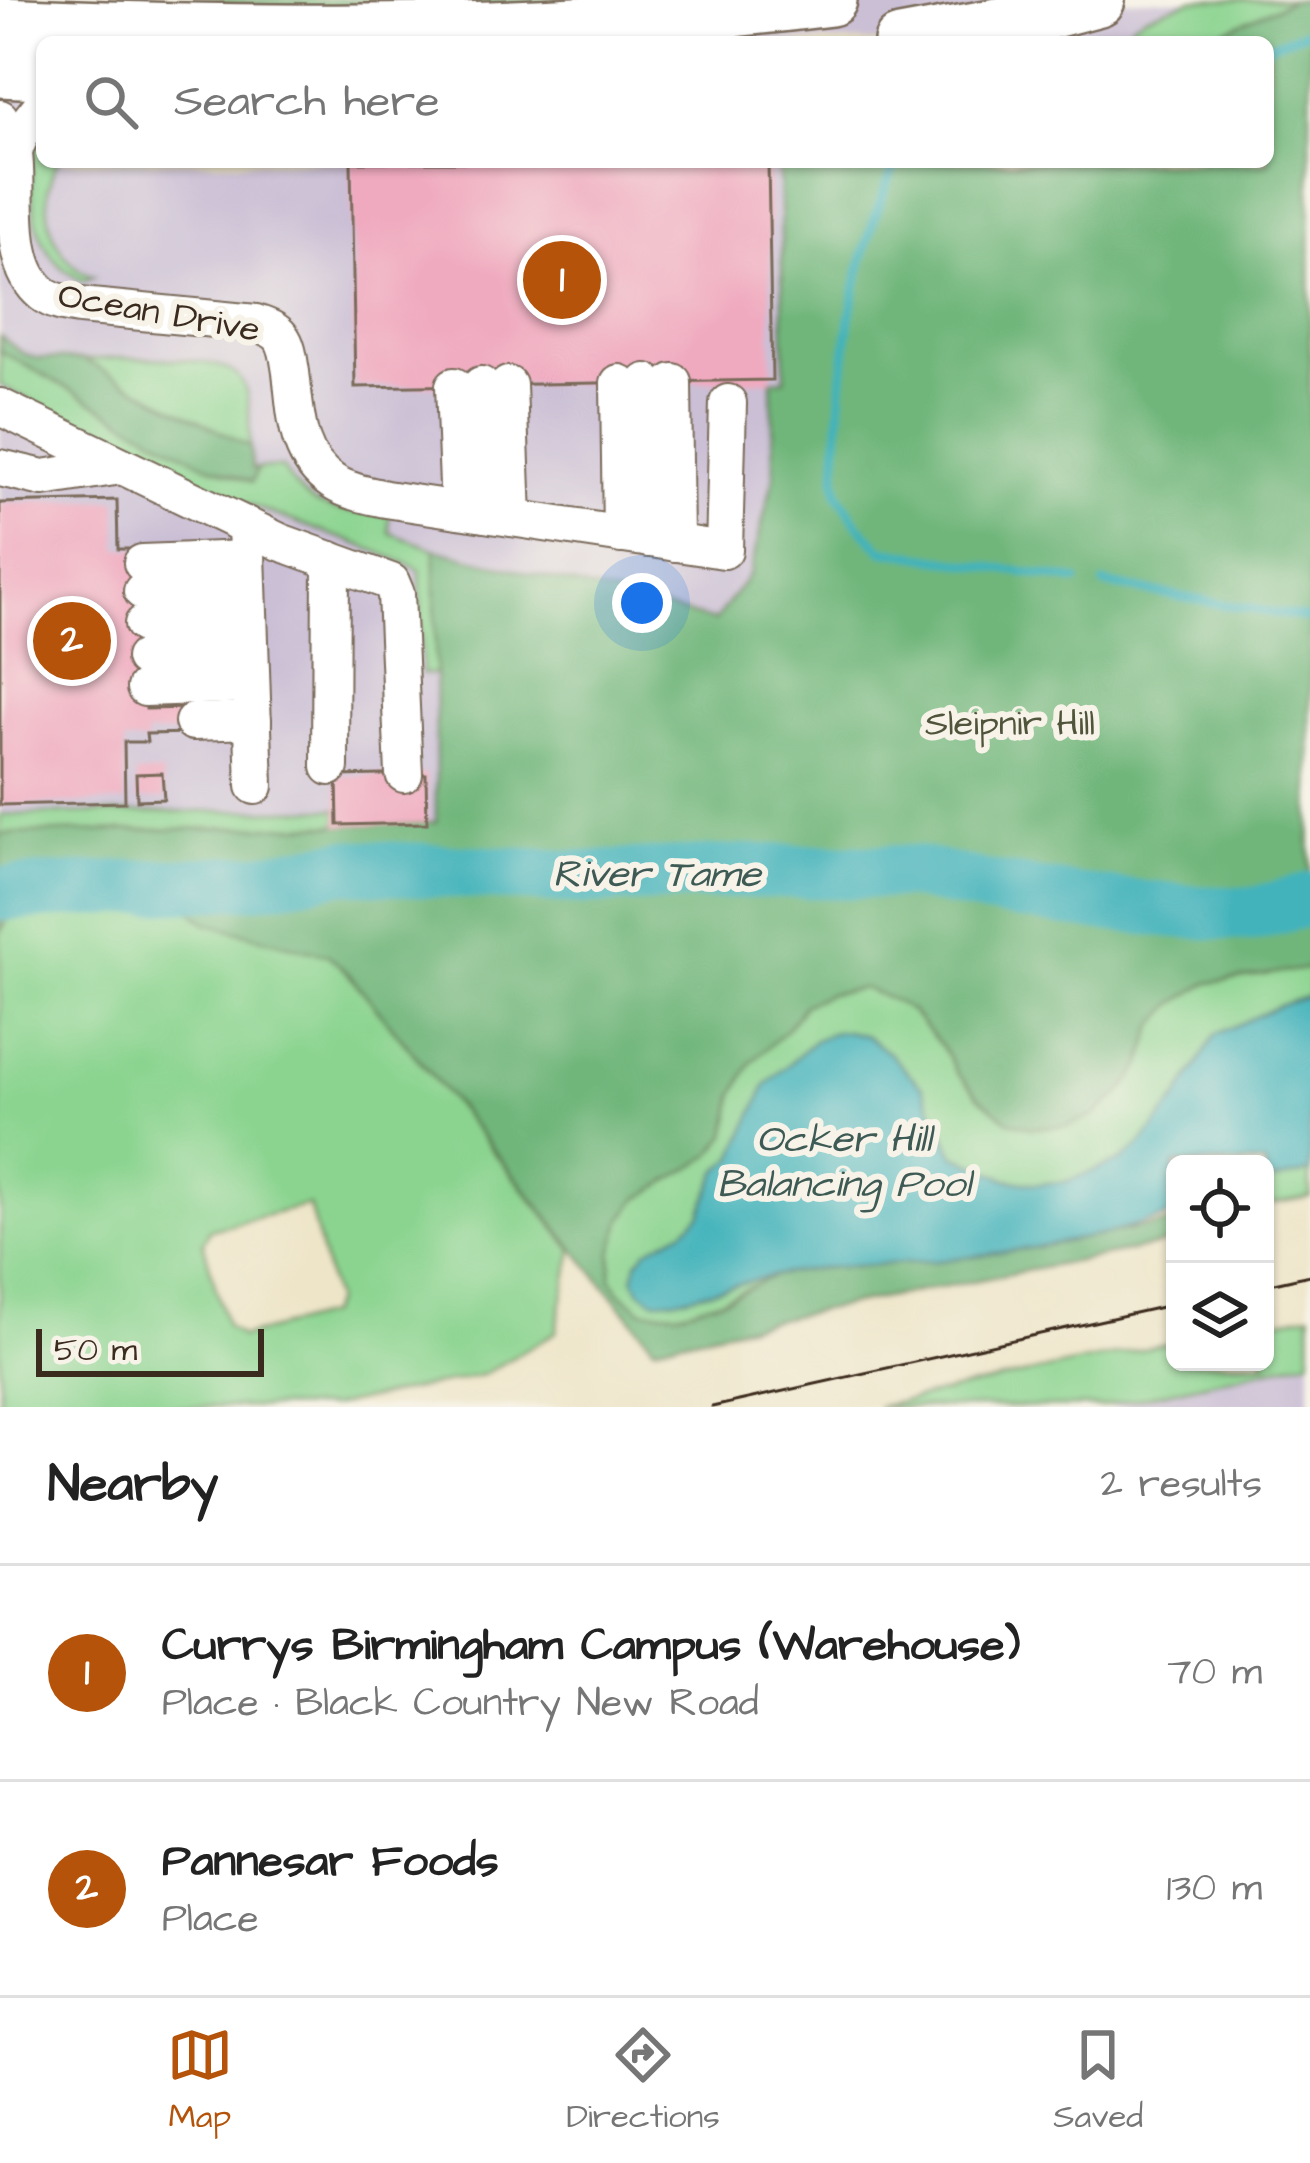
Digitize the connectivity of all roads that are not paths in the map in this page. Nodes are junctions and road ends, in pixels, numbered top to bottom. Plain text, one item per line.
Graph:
1 (831, 0) edge
2 (1100, 0) edge
3 (0, 23) edge
4 (932, 36) edge
5 (0, 71) edge
6 (36, 73) edge
7 (36, 113) edge
8 (7, 134) edge
9 (728, 403) dead end
10 (0, 407) edge
11 (121, 466) junction
12 (0, 469) edge
13 (486, 514) junction
14 (648, 539) junction
15 (331, 560) junction
16 (249, 621) junction
17 (143, 625) junction
18 (193, 722) dead end
19 (329, 767) dead end
20 (404, 774) dead end
21 (255, 786) dead end

1 - 3 highway
2 - 4 highway
5 - 6 highway
7 - 8 street, Ocean Drive
8 - 13 street, Ocean Drive
9 - 14 street
10 - 11 street
11 - 12 street
11 - 16 street
13 - 13 street
13 - 14 street
14 - 14 street
15 - 16 street
15 - 19 street
15 - 20 street
16 - 17 street
16 - 17 street
16 - 17 street
16 - 18 street
16 - 21 street

